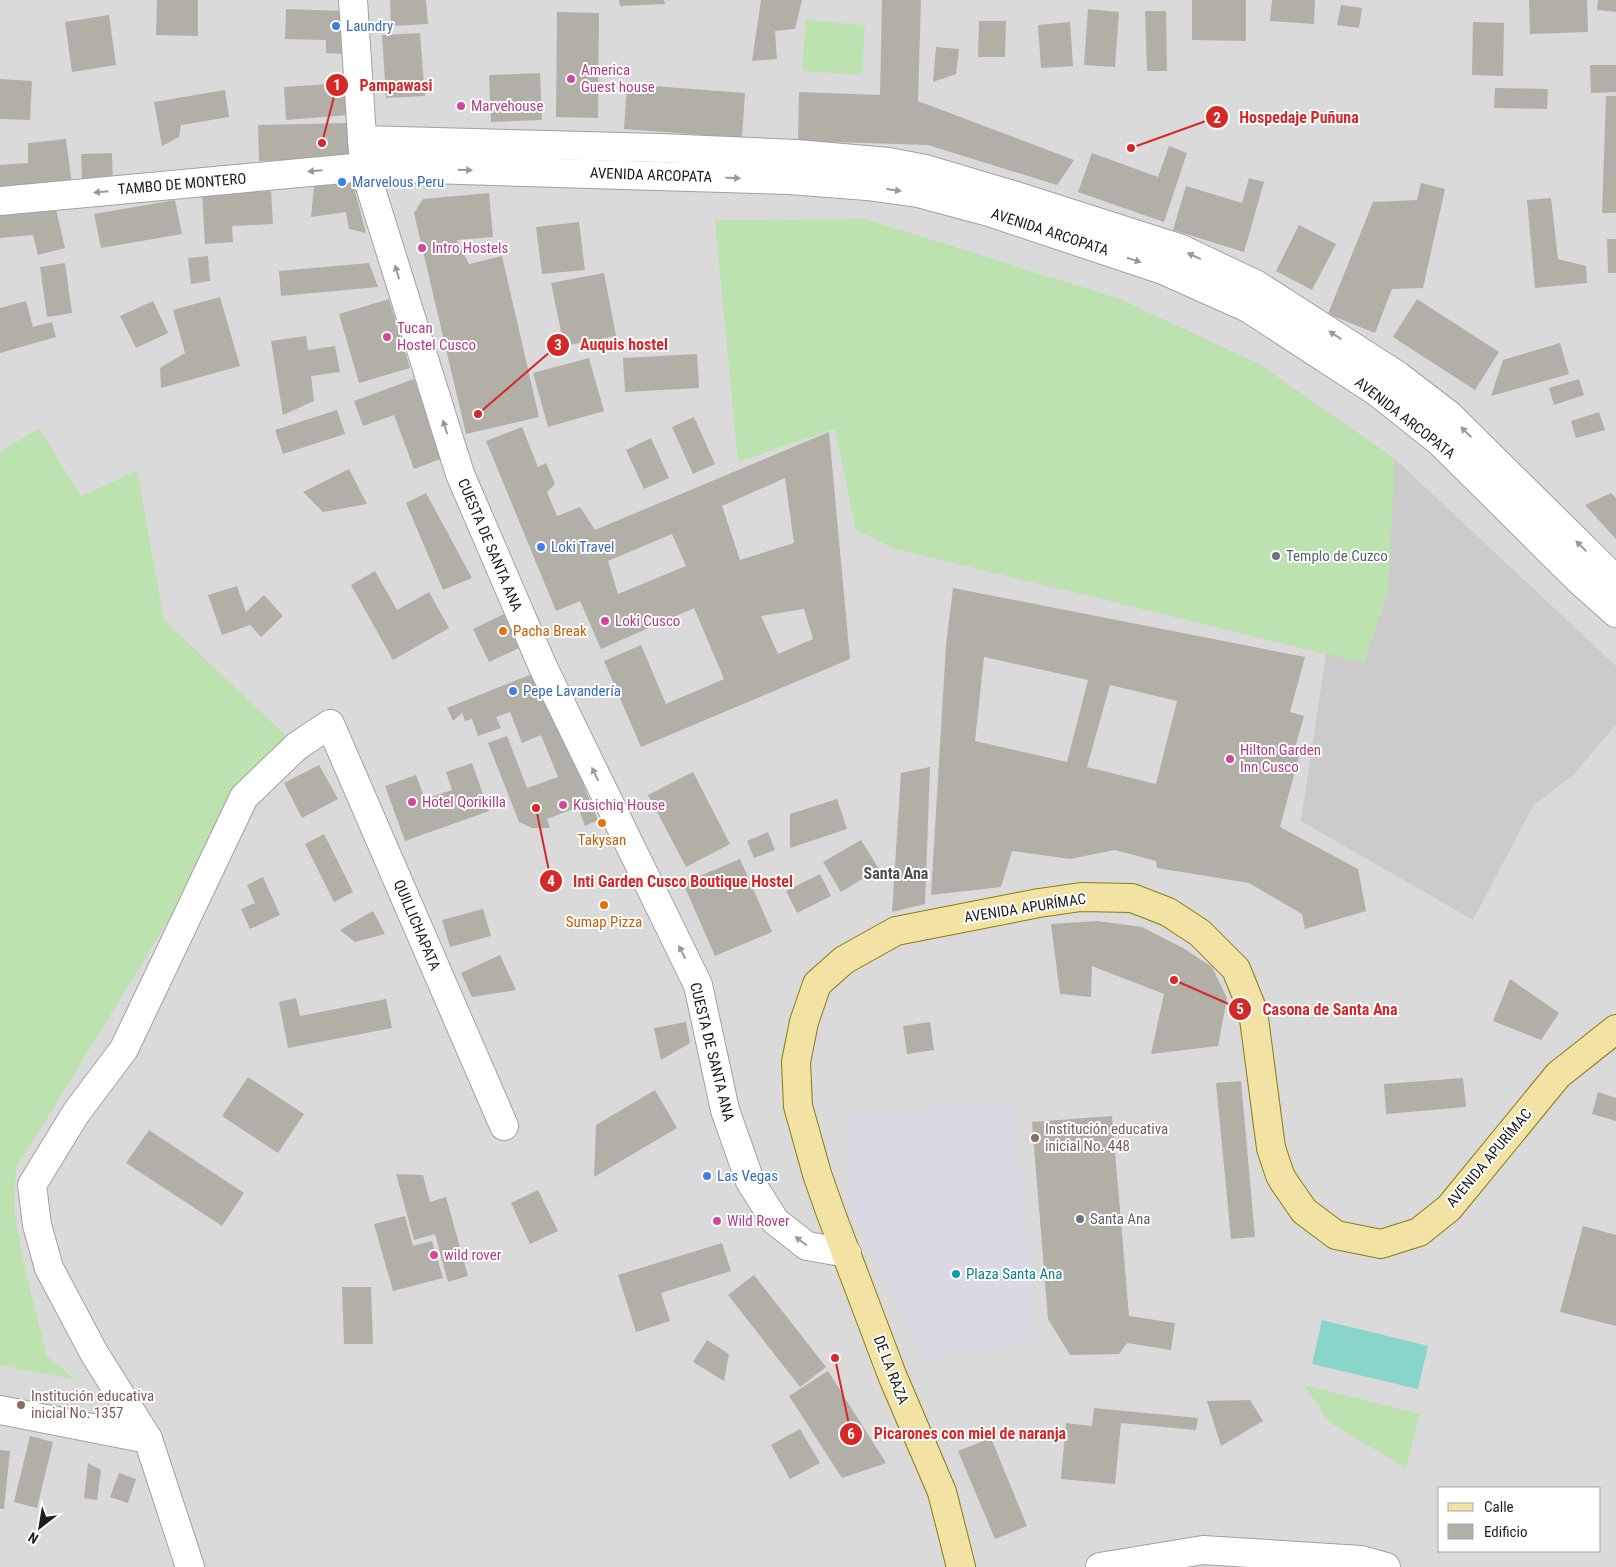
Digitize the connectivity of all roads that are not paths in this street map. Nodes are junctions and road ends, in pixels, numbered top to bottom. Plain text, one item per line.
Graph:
1 (353, 0) edge
2 (362, 140) junction
3 (364, 167) junction
4 (0, 201) edge
5 (1616, 580) edge
6 (1616, 613) edge
7 (1616, 1029) edge
8 (504, 1126) dead end
9 (817, 1174) joint
10 (847, 1253) junction
11 (0, 1410) edge
12 (148, 1440) junction
13 (190, 1567) edge
14 (961, 1567) edge
15 (1100, 1567) edge
16 (1386, 1567) edge

1 - 2 street, CUESTA DE SANTA ANA
2 - 3 street, CUESTA DE SANTA ANA
5 -> 2 street, AVENIDA ARCOPATA
3 -> 4 street, TAMBO DE MONTERO
3 -> 6 street, AVENIDA ARCOPATA
10 -> 3 street, CUESTA DE SANTA ANA
7 - 9 main road, AVENIDA APURÍMAC
8 - 12 street, QUILLICHAPATA
9 - 10 main road, DE LA RAZA
10 - 14 main road, DE LA RAZA
11 - 12 street
12 - 13 street
15 - 16 street

